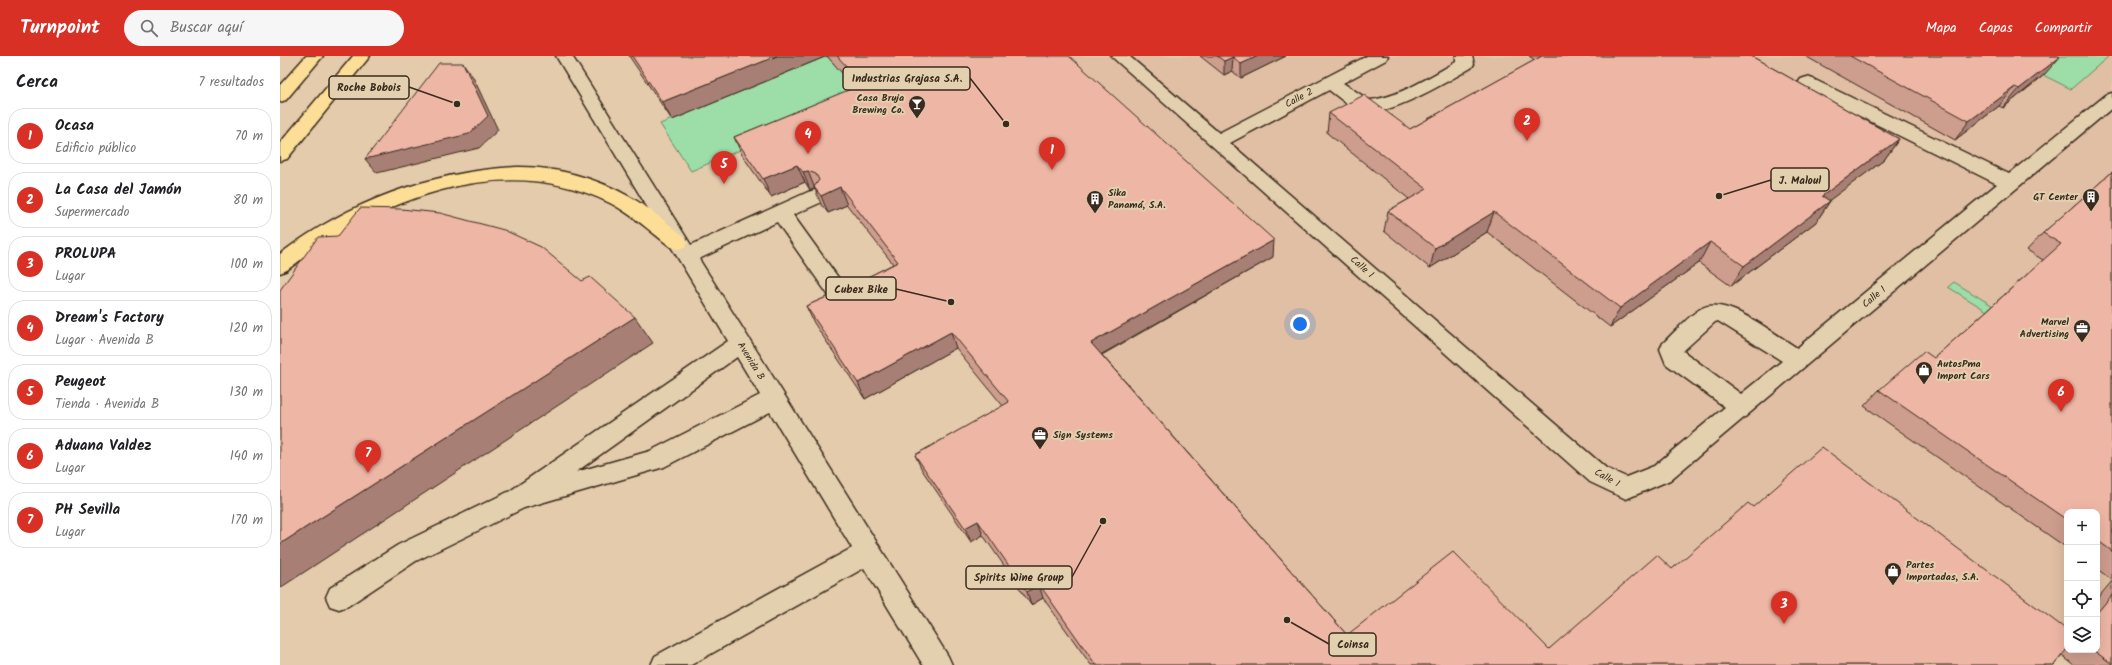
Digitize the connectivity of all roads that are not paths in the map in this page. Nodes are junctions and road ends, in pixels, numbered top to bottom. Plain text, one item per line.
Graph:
1 (315, 56) edge
2 (362, 56) edge
3 (564, 56) edge
4 (1119, 56) edge
5 (1380, 56) edge
6 (1464, 56) edge
7 (1330, 82) junction
8 (1807, 82) dead end
9 (280, 96) edge
10 (2112, 99) edge
11 (1218, 141) junction
12 (280, 155) edge
13 (2010, 184) junction
14 (815, 197) edge
15 (781, 213) junction
16 (682, 249) junction
17 (280, 265) edge
18 (844, 300) edge
19 (740, 344) junction
20 (1798, 360) junction
21 (774, 400) junction
22 (1742, 407) junction
23 (519, 499) junction
24 (868, 553) junction
25 (339, 597) dead end
26 (665, 665) edge
27 (938, 665) edge

1 - 9 highway
2 - 12 highway
3 - 16 street, Avenida B
4 - 11 street, Calle 1
5 - 7 street, Calle 2
6 - 7 street
7 - 11 street, Calle 2
8 - 13 street
10 - 13 street, Calle 1
11 - 22 street, Calle 1
13 - 20 street, Calle 1
14 - 15 street
15 - 16 street
15 - 18 street
16 - 17 highway
16 - 19 street, Avenida B
19 - 21 street, Avenida B
19 - 23 street
20 - 22 street, Calle 1
20 - 22 street
21 - 23 street
21 - 24 street, Avenida B
23 - 25 street
24 - 26 street
24 - 27 street, Avenida B

